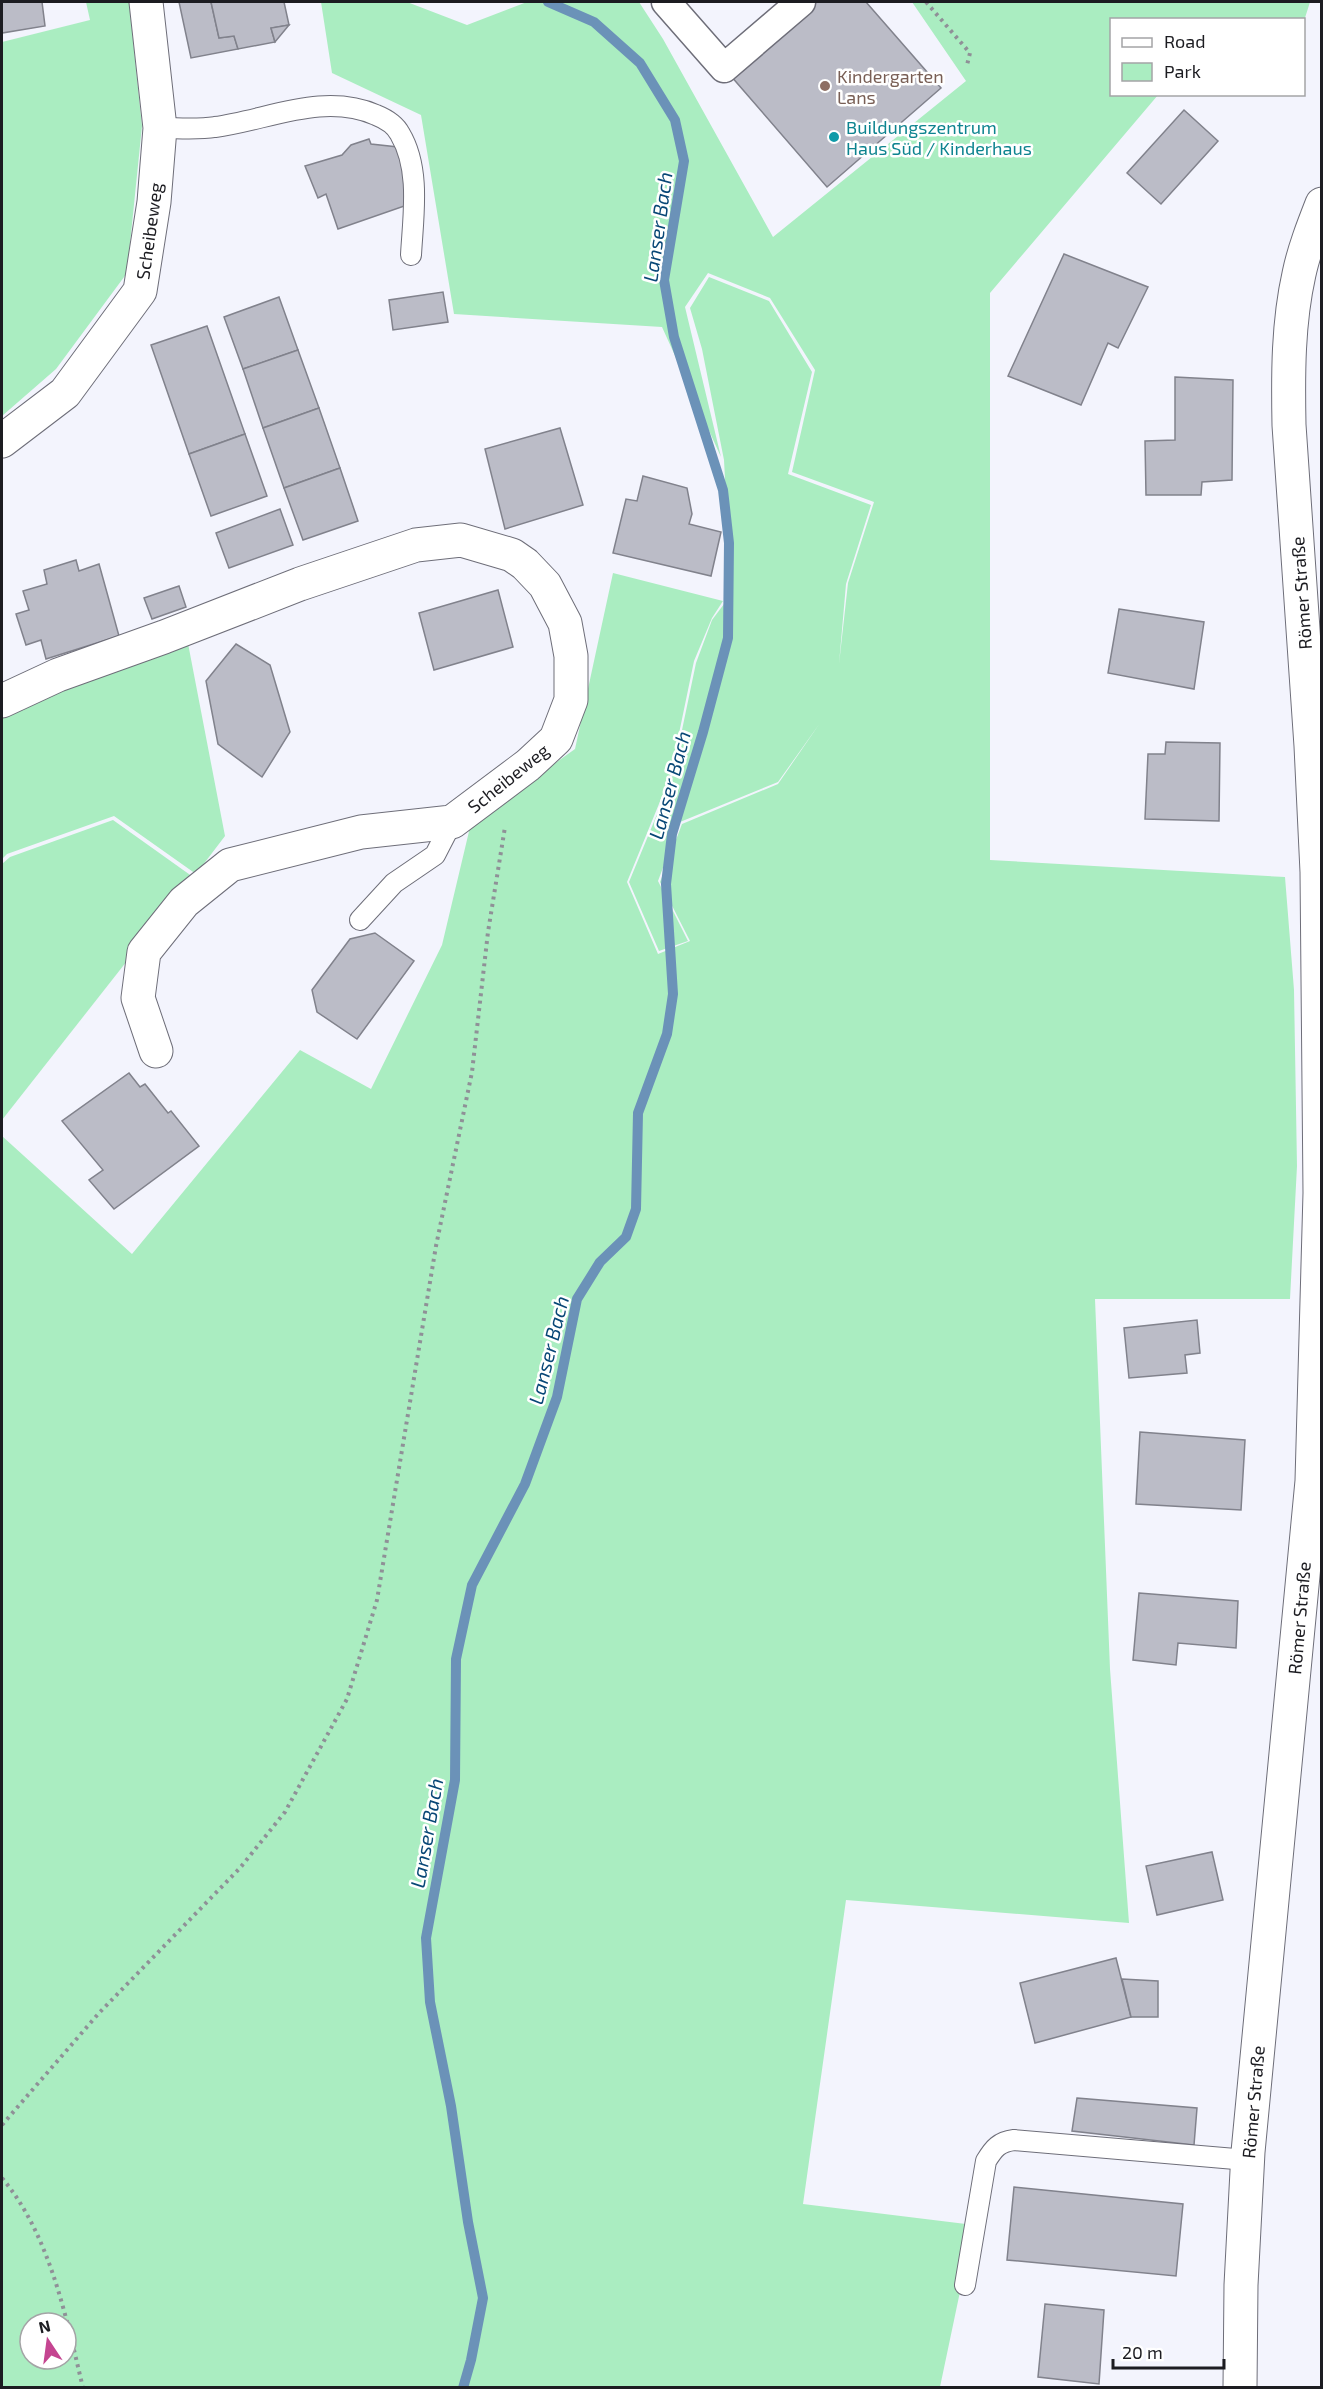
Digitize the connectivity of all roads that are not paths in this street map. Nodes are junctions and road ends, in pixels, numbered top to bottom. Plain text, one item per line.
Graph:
1 (146, 2) edge
2 (656, 2) edge
3 (666, 2) edge
4 (801, 2) edge
5 (699, 51) dead end
6 (160, 128) junction
7 (1322, 204) edge
8 (411, 255) dead end
9 (2, 441) edge
10 (2, 701) edge
11 (452, 822) junction
12 (360, 920) dead end
13 (1321, 1005) edge
14 (156, 1051) dead end
15 (1247, 2160) junction
16 (964, 2285) dead end
17 (1240, 2388) edge

1 - 6 main road, Scheibeweg
2 - 5 lane
3 - 4 street
6 - 8 lane
6 - 9 main road, Scheibeweg
7 - 13 main road, Römer Straße
10 - 11 main road, Scheibeweg
11 - 12 lane
11 - 14 main road, Scheibeweg
13 - 15 main road, Römer Straße
15 - 16 lane
15 - 17 main road, Römer Straße

